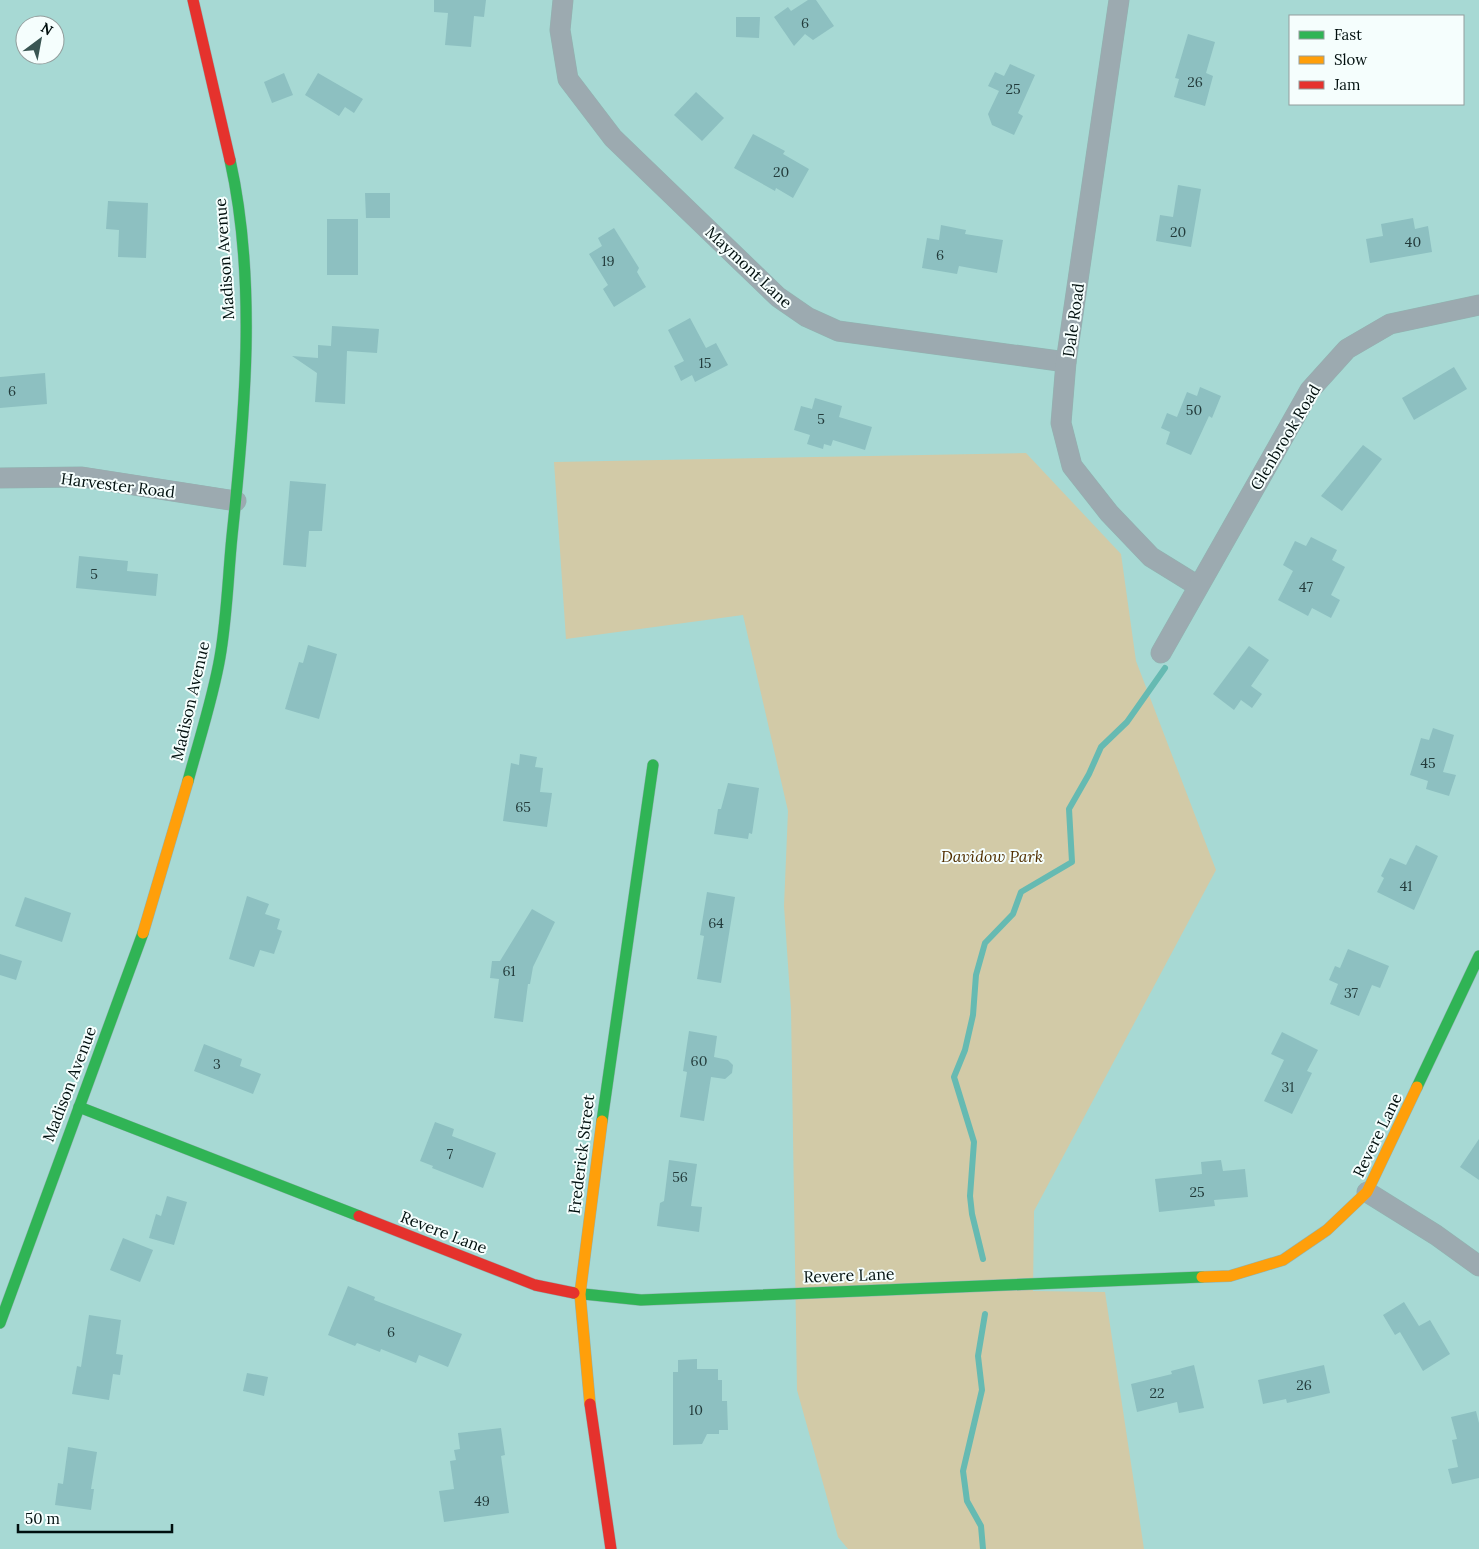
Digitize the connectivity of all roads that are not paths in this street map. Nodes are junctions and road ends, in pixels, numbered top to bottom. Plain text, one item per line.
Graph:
1 (193, 0) edge
2 (563, 0) edge
3 (1118, 0) edge
4 (1479, 305) edge
5 (1066, 362) junction
6 (0, 478) edge
7 (236, 501) junction
8 (1198, 586) junction
9 (1161, 653) dead end
10 (653, 765) dead end
11 (1479, 956) edge
12 (79, 1107) junction
13 (1367, 1192) junction
14 (1479, 1266) edge
15 (580, 1294) junction
16 (0, 1323) edge
17 (611, 1549) edge

1 - 7 street, Madison Avenue
2 - 5 street, Maymont Lane
3 - 5 street, Dale Road
4 - 8 street, Glenbrook Road
5 - 8 street, Dale Road
6 - 7 street, Harvester Road
7 - 12 street, Madison Avenue
8 - 9 street, Glenbrook Road
10 - 15 street, Frederick Street
11 - 13 street, Revere Lane
12 - 15 street, Revere Lane
12 - 16 street, Madison Avenue
13 - 14 street
13 - 15 street, Revere Lane
15 - 17 street, Frederick Street

